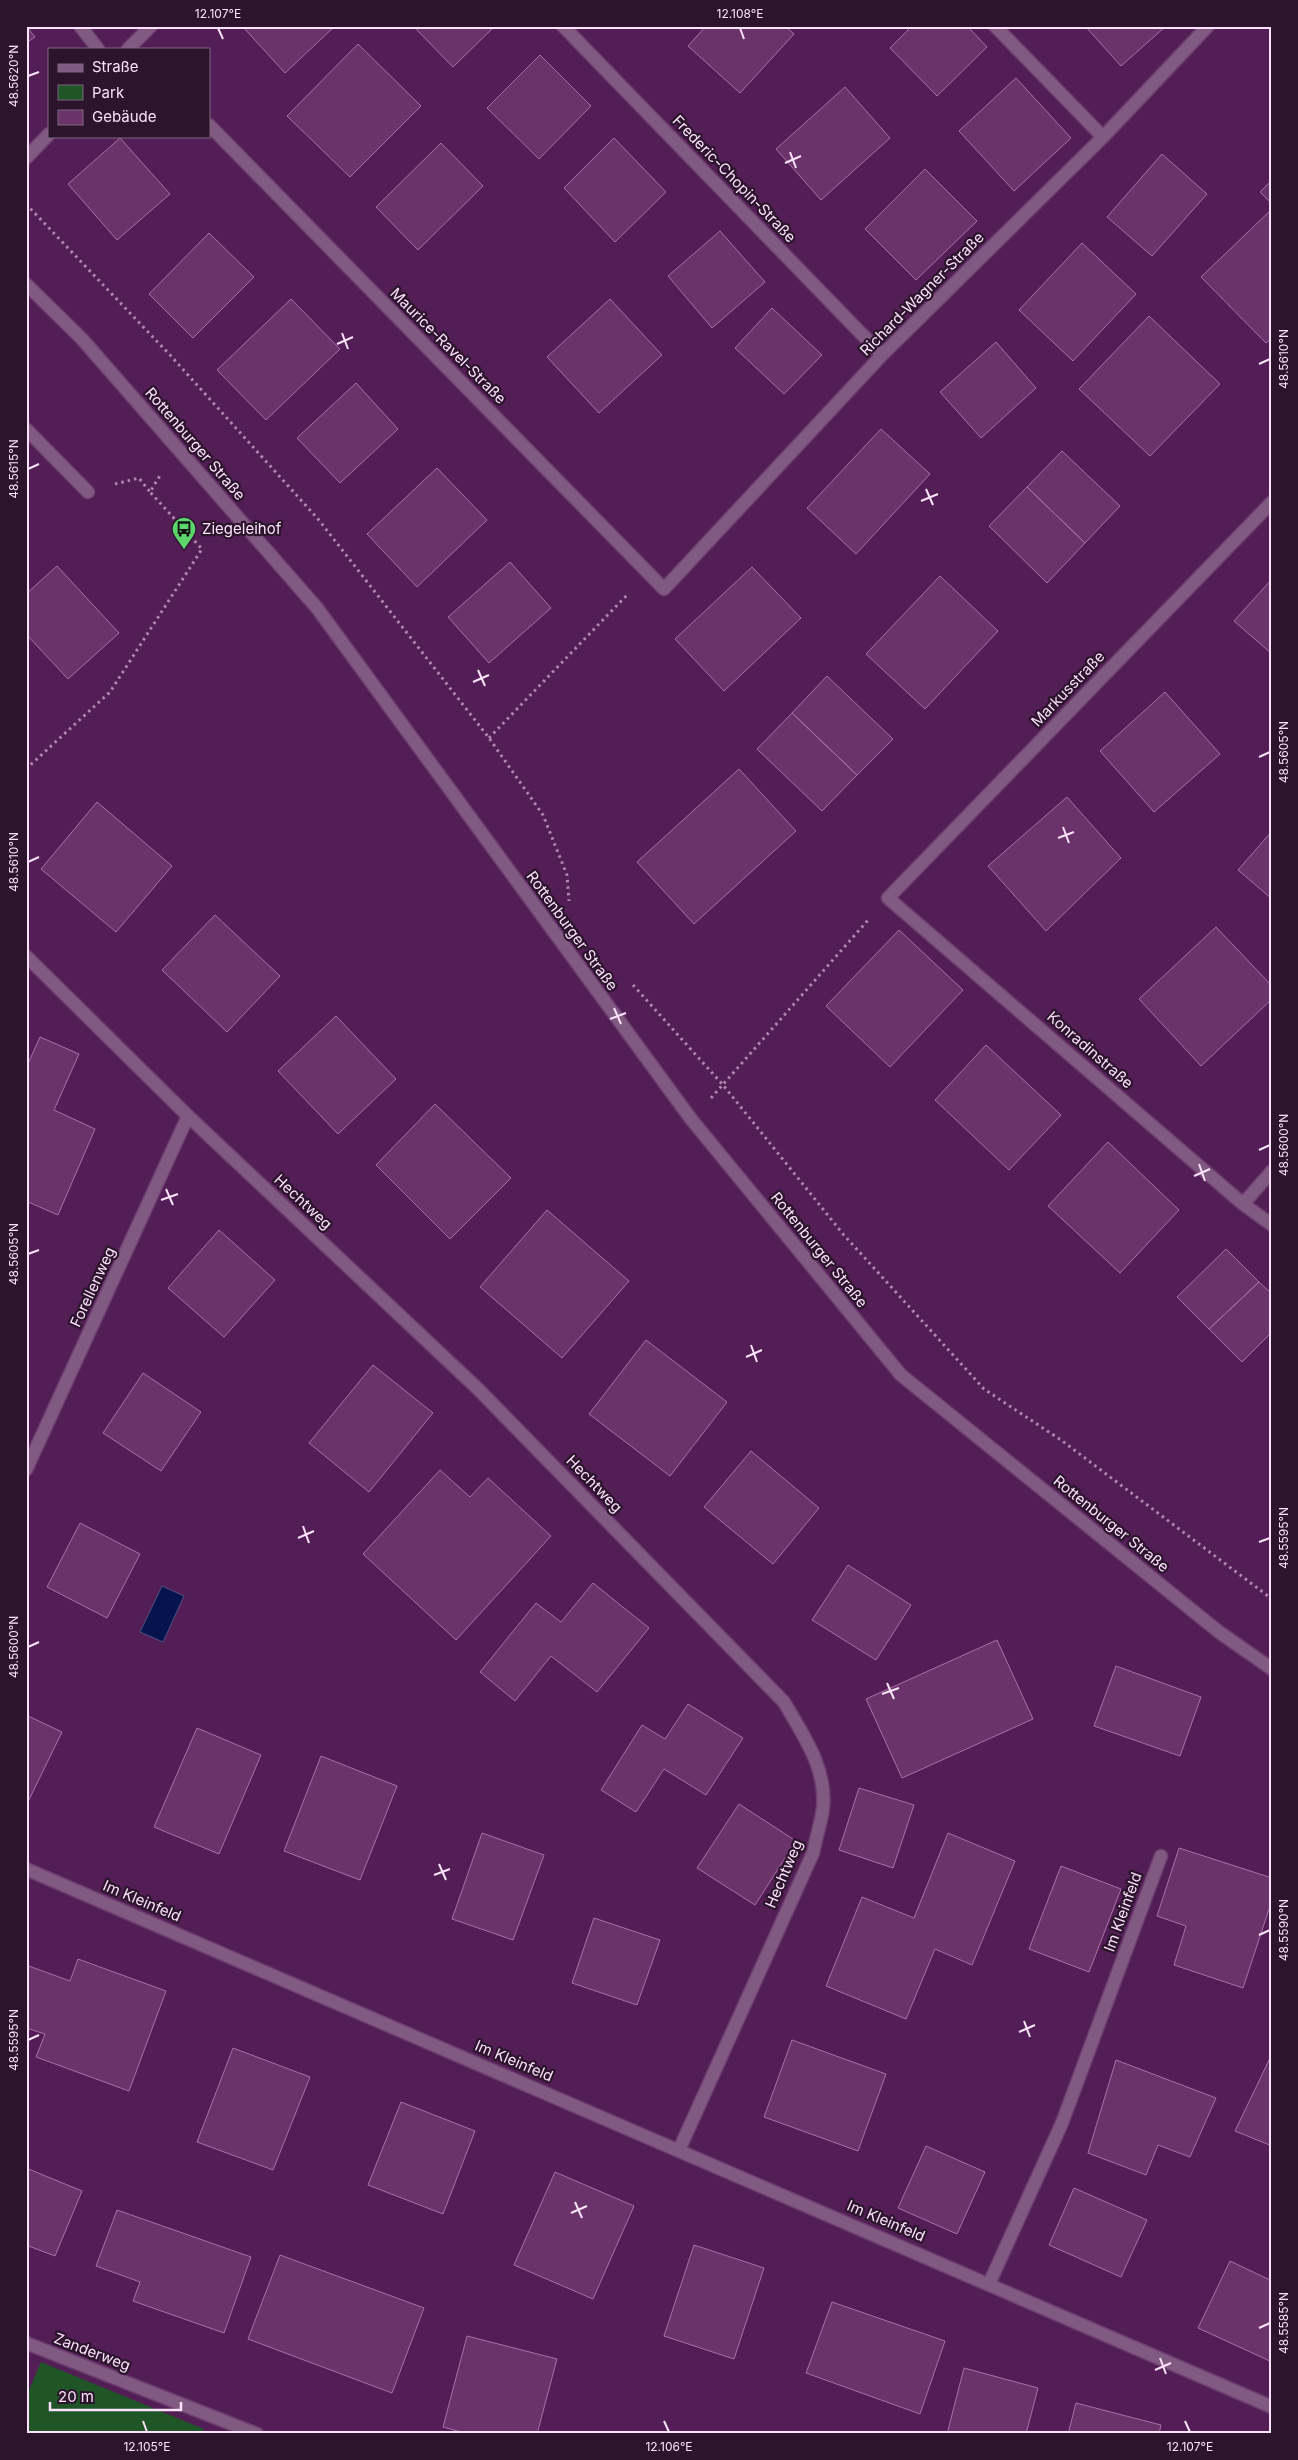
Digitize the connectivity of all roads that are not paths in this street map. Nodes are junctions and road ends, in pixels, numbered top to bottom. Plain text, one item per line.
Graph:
1 (80, 26) edge
2 (151, 26) edge
3 (563, 26) edge
4 (995, 26) edge
5 (1208, 26) edge
6 (97, 48) edge
7 (131, 48) edge
8 (210, 126) edge
9 (48, 135) edge
10 (1103, 137) junction
11 (26, 158) edge
12 (26, 284) edge
13 (882, 355) junction
14 (26, 429) edge
15 (88, 492) road end
16 (1272, 502) edge
17 (664, 589) joint
18 (888, 898) joint
19 (26, 956) edge
20 (188, 1116) junction
21 (1272, 1171) edge
22 (1243, 1204) junction
23 (1272, 1225) edge
24 (26, 1470) edge
25 (1272, 1669) edge
26 (1161, 1856) dead end
27 (26, 1869) edge
28 (679, 2150) junction
29 (989, 2284) junction
30 (26, 2343) edge
31 (1272, 2407) edge
32 (257, 2434) edge

1 - 6 street
2 - 7 street
3 - 13 street, Frederic-Chopin-Straße
4 - 10 street
5 - 10 street, Richard-Wagner-Straße
8 - 17 street, Maurice-Ravel-Straße
9 - 11 street
10 - 13 street, Richard-Wagner-Straße
12 - 25 street, Rottenburger Straße
13 - 17 street, Richard-Wagner-Straße
14 - 15 street
16 - 18 street, Markusstraße
18 - 22 street, Konradinstraße
19 - 20 street, Hechtweg
20 - 24 street, Forellenweg
20 - 28 street, Hechtweg
21 - 22 street
22 - 23 street, Konradinstraße
26 - 29 street, Im Kleinfeld
27 - 28 street, Im Kleinfeld
28 - 29 street, Im Kleinfeld
29 - 31 street, Im Kleinfeld
30 - 32 street, Zanderweg

